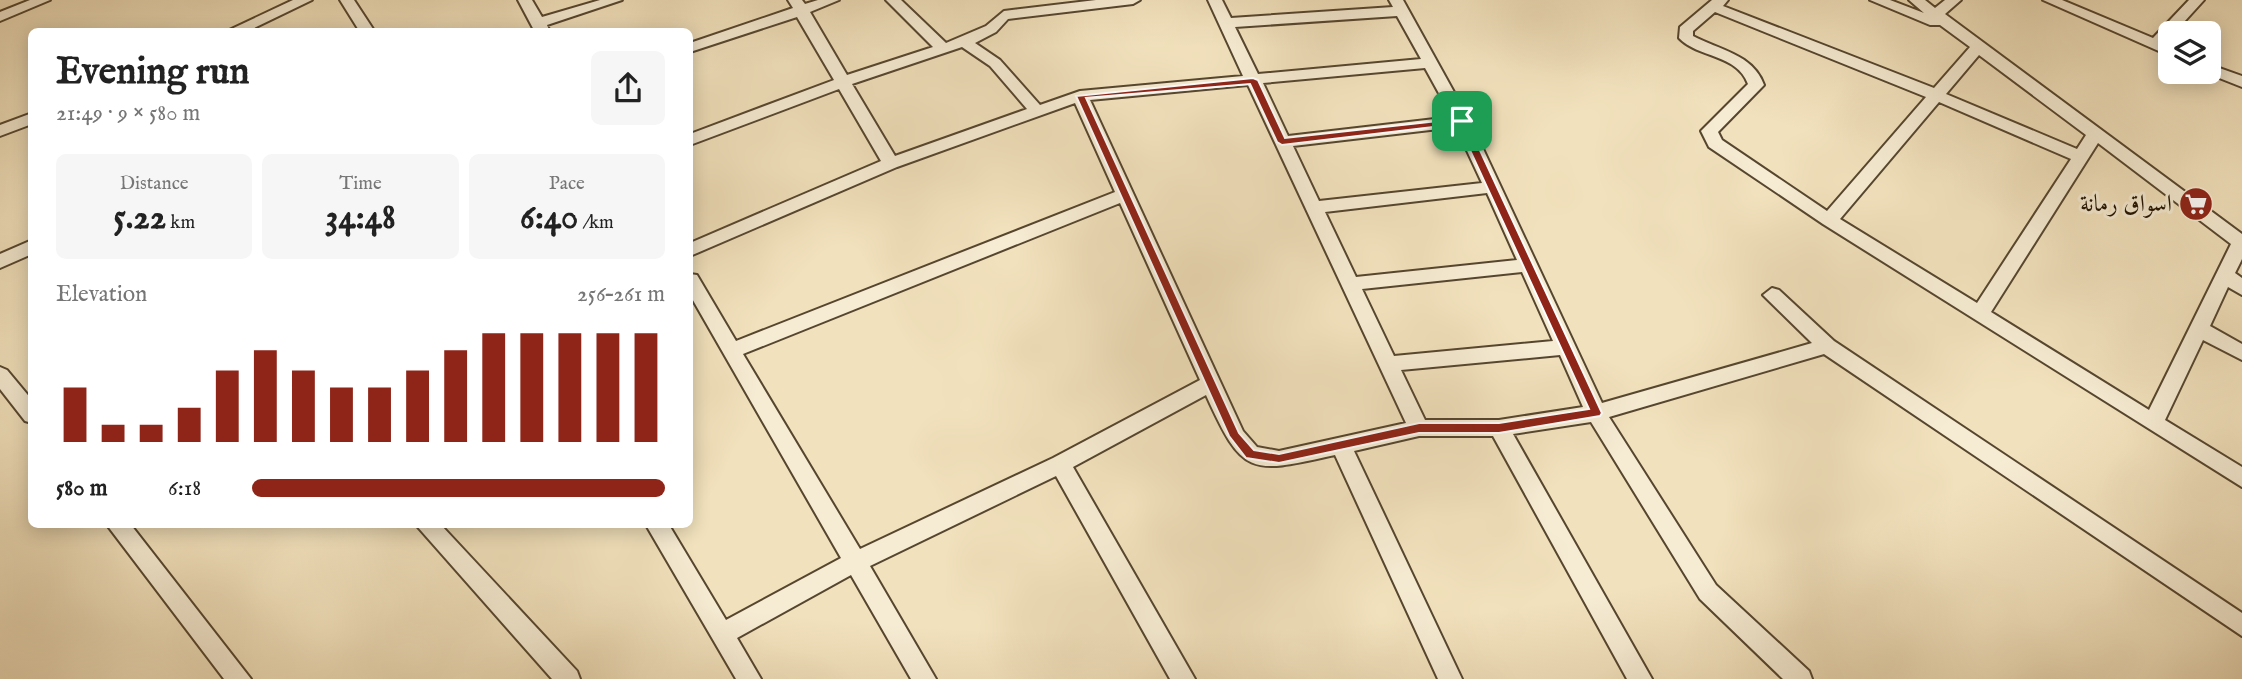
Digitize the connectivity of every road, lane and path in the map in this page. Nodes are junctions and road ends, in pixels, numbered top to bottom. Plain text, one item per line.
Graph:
1 (43, 0) edge
2 (305, 0) edge
3 (347, 0) edge
4 (525, 0) edge
5 (615, 0) edge
6 (832, 0) edge
7 (893, 0) edge
8 (1133, 0) edge
9 (1215, 0) edge
10 (1877, 0) edge
11 (1916, 0) edge
12 (1954, 0) edge
13 (2050, 0) edge
14 (2197, 0) edge
15 (1718, 3) edge
16 (798, 5) edge
17 (1399, 6) edge
18 (1002, 7) edge
19 (1936, 15) junction
20 (0, 17) edge
21 (1226, 23) junction
22 (541, 27) edge
23 (241, 28) edge
24 (365, 28) edge
25 (1954, 29) junction
26 (964, 42) junction
27 (2155, 45) junction
28 (2158, 46) edge
29 (693, 47) edge
30 (1977, 48) junction
31 (944, 49) junction
32 (1430, 63) junction
33 (2221, 73) edge
34 (1253, 80) junction
35 (843, 82) junction
36 (2242, 82) edge
37 (1936, 95) junction
38 (1080, 96) junction
39 (1037, 111) junction
40 (28, 120) edge
41 (1462, 121) junction
42 (0, 131) edge
43 (2096, 133) junction
44 (693, 140) edge
45 (1282, 142) junction
46 (2080, 157) junction
47 (891, 163) junction
48 (1493, 187) junction
49 (1125, 194) junction
50 (1314, 207) junction
51 (1829, 220) junction
52 (2242, 242) edge
53 (28, 248) edge
54 (693, 249) edge
55 (0, 262) edge
56 (1528, 265) junction
57 (2225, 275) junction
58 (1350, 284) junction
59 (693, 285) edge
60 (2242, 288) edge
61 (1772, 295) dead end
62 (1980, 314) junction
63 (2199, 329) junction
64 (1565, 346) junction
65 (1826, 346) junction
66 (731, 351) junction
67 (2242, 353) edge
68 (1388, 364) junction
69 (0, 375) edge
70 (1210, 384) junction
71 (28, 410) edge
72 (1596, 413) junction
73 (2154, 423) junction
74 (1419, 428) junction
75 (1499, 428) junction
76 (1341, 445) junction
77 (1060, 464) junction
78 (2242, 478) edge
79 (120, 528) edge
80 (430, 528) edge
81 (659, 528) edge
82 (857, 561) junction
83 (2242, 625) edge
84 (722, 634) junction
85 (239, 679) edge
86 (568, 679) edge
87 (749, 679) edge
88 (924, 679) edge
89 (1183, 679) edge
90 (1450, 679) edge
91 (1640, 679) edge
92 (1800, 679) edge

1 - 20 street
2 - 23 street
3 - 24 street
4 - 22 street
5 - 22 street
6 - 16 street
7 - 31 street
8 - 18 street
9 - 21 street
10 - 25 street
11 - 19 street
12 - 19 street
13 - 27 street
14 - 27 street
15 - 37 street
15 - 51 street
16 - 29 street
16 - 35 street
17 - 21 street
17 - 32 street
18 - 26 street
19 - 25 street
21 - 34 street
25 - 30 street
26 - 31 street
26 - 39 street
27 - 28 street
30 - 37 street
30 - 43 street
31 - 35 street
32 - 34 street
32 - 41 street
33 - 36 street
34 - 38 street
34 - 45 street
35 - 44 street
35 - 47 street
37 - 46 street
37 - 51 street
38 - 39 street
38 - 49 street
39 - 47 street
40 - 42 street
41 - 45 street
41 - 48 street
43 - 46 street
43 - 52 street
45 - 50 street
46 - 62 street
47 - 54 street
48 - 50 street
48 - 56 street
49 - 66 street
49 - 70 street
50 - 58 street
51 - 62 street
52 - 57 street
53 - 55 street
56 - 58 street
56 - 64 street
57 - 60 street
57 - 63 street
58 - 68 street
59 - 66 street
61 - 65 street
62 - 73 street
63 - 67 street
63 - 73 street
64 - 68 street
64 - 72 street
65 - 72 street
65 - 83 street
66 - 82 street
68 - 74 street
69 - 71 street
70 - 76 street
70 - 77 street
72 - 75 street
72 - 92 street
73 - 78 street
74 - 75 street
74 - 76 street
75 - 91 street
76 - 90 street
77 - 82 street
77 - 89 street
79 - 85 street
80 - 86 street
81 - 84 street
82 - 84 street
82 - 88 street
84 - 87 street

